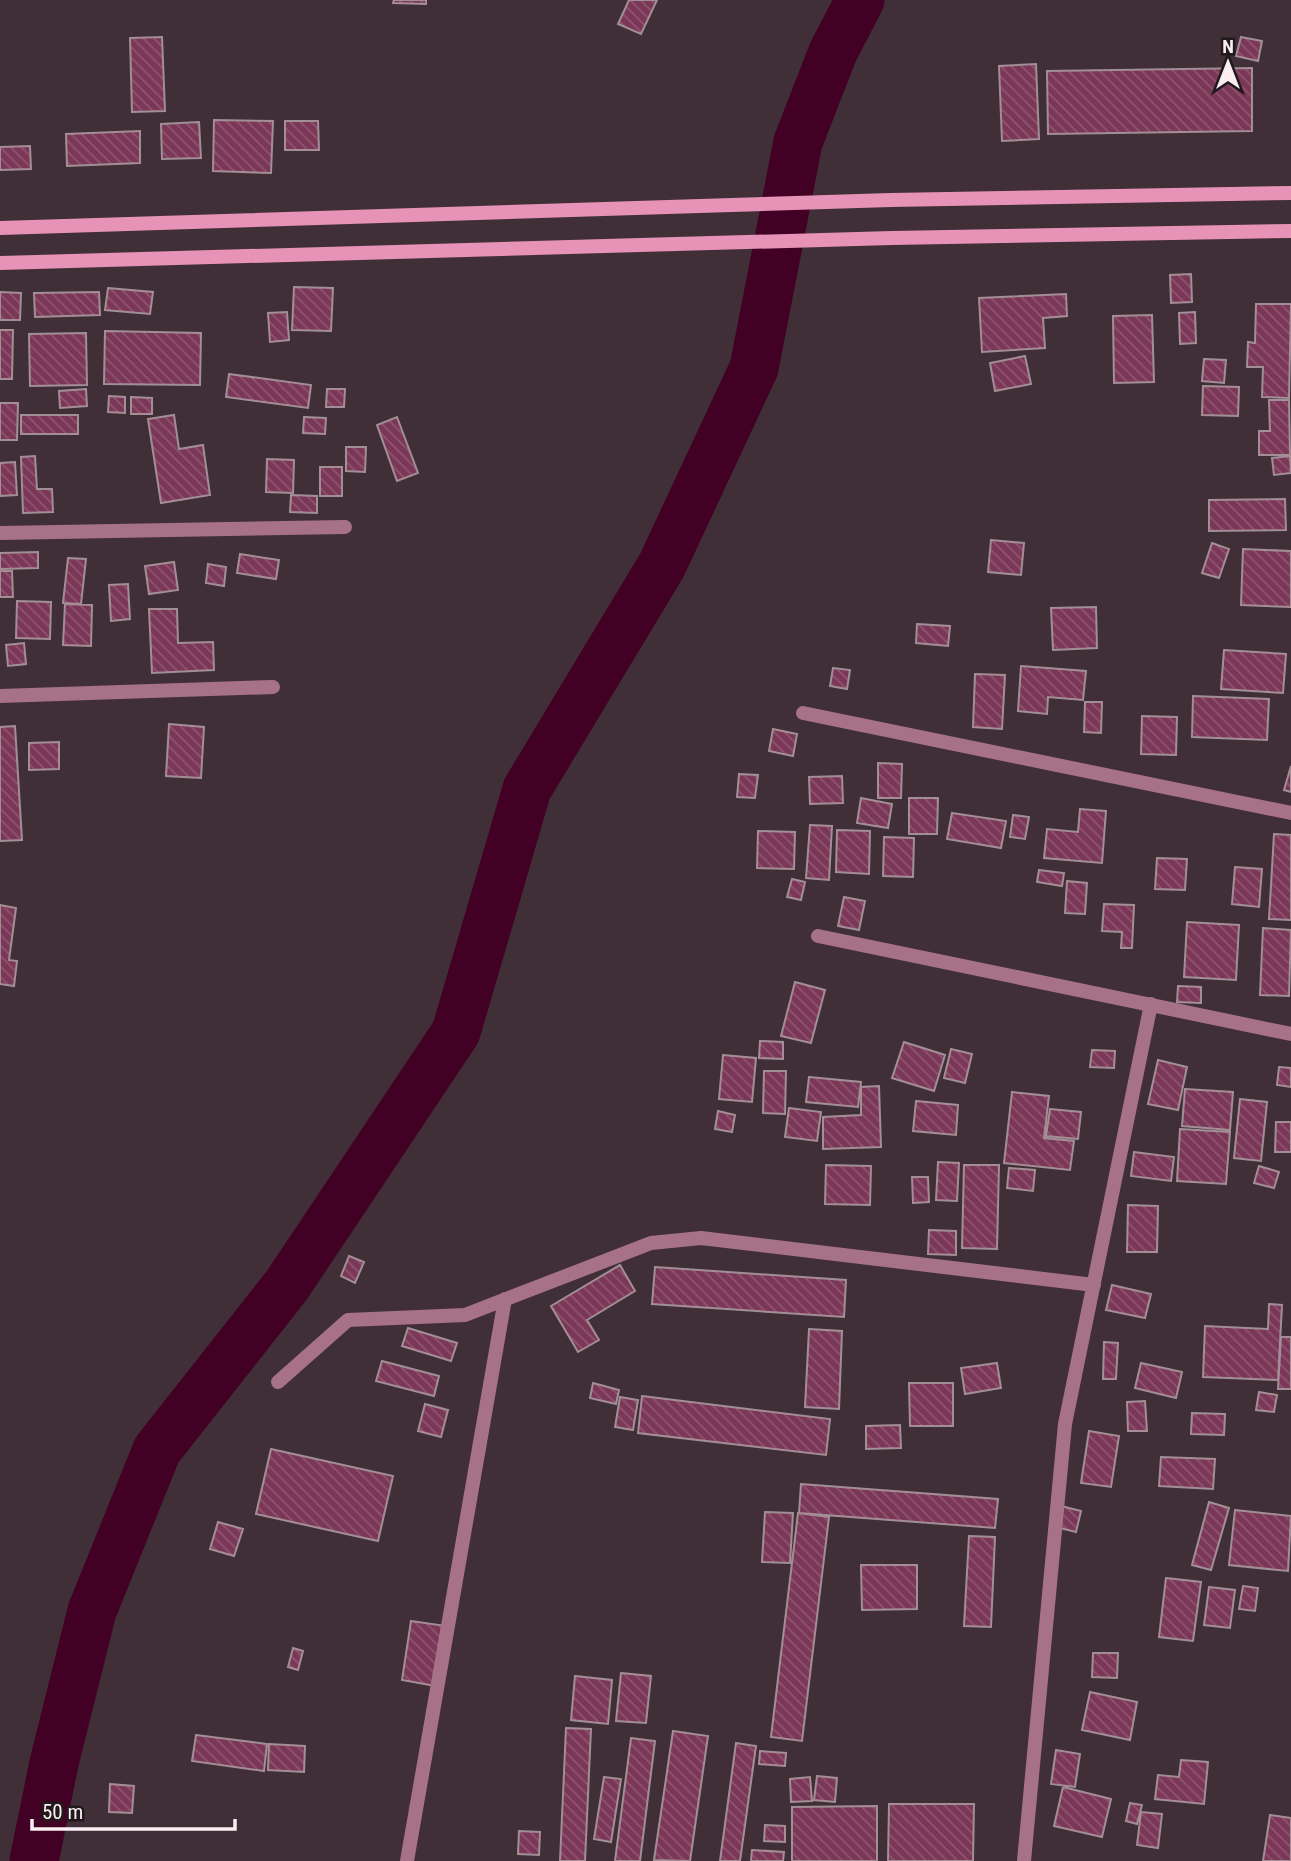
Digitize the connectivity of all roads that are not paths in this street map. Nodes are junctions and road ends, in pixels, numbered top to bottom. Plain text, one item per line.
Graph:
1 (1291, 192) edge
2 (0, 228) edge
3 (1291, 231) edge
4 (0, 263) edge
5 (345, 527) dead end
6 (0, 533) edge
7 (273, 687) dead end
8 (0, 696) edge
9 (803, 713) dead end
10 (1291, 813) edge
11 (818, 936) dead end
12 (1151, 1004) junction
13 (1291, 1034) edge
14 (1094, 1285) junction
15 (505, 1299) junction
16 (278, 1382) dead end
17 (407, 1861) edge
18 (1024, 1861) edge

1 - 2 main road
3 - 4 main road
5 - 6 street
7 - 8 street
9 - 10 street
11 - 12 street
12 - 13 street
12 - 14 street
14 - 15 street
14 - 18 street
15 - 16 street
15 - 17 street

